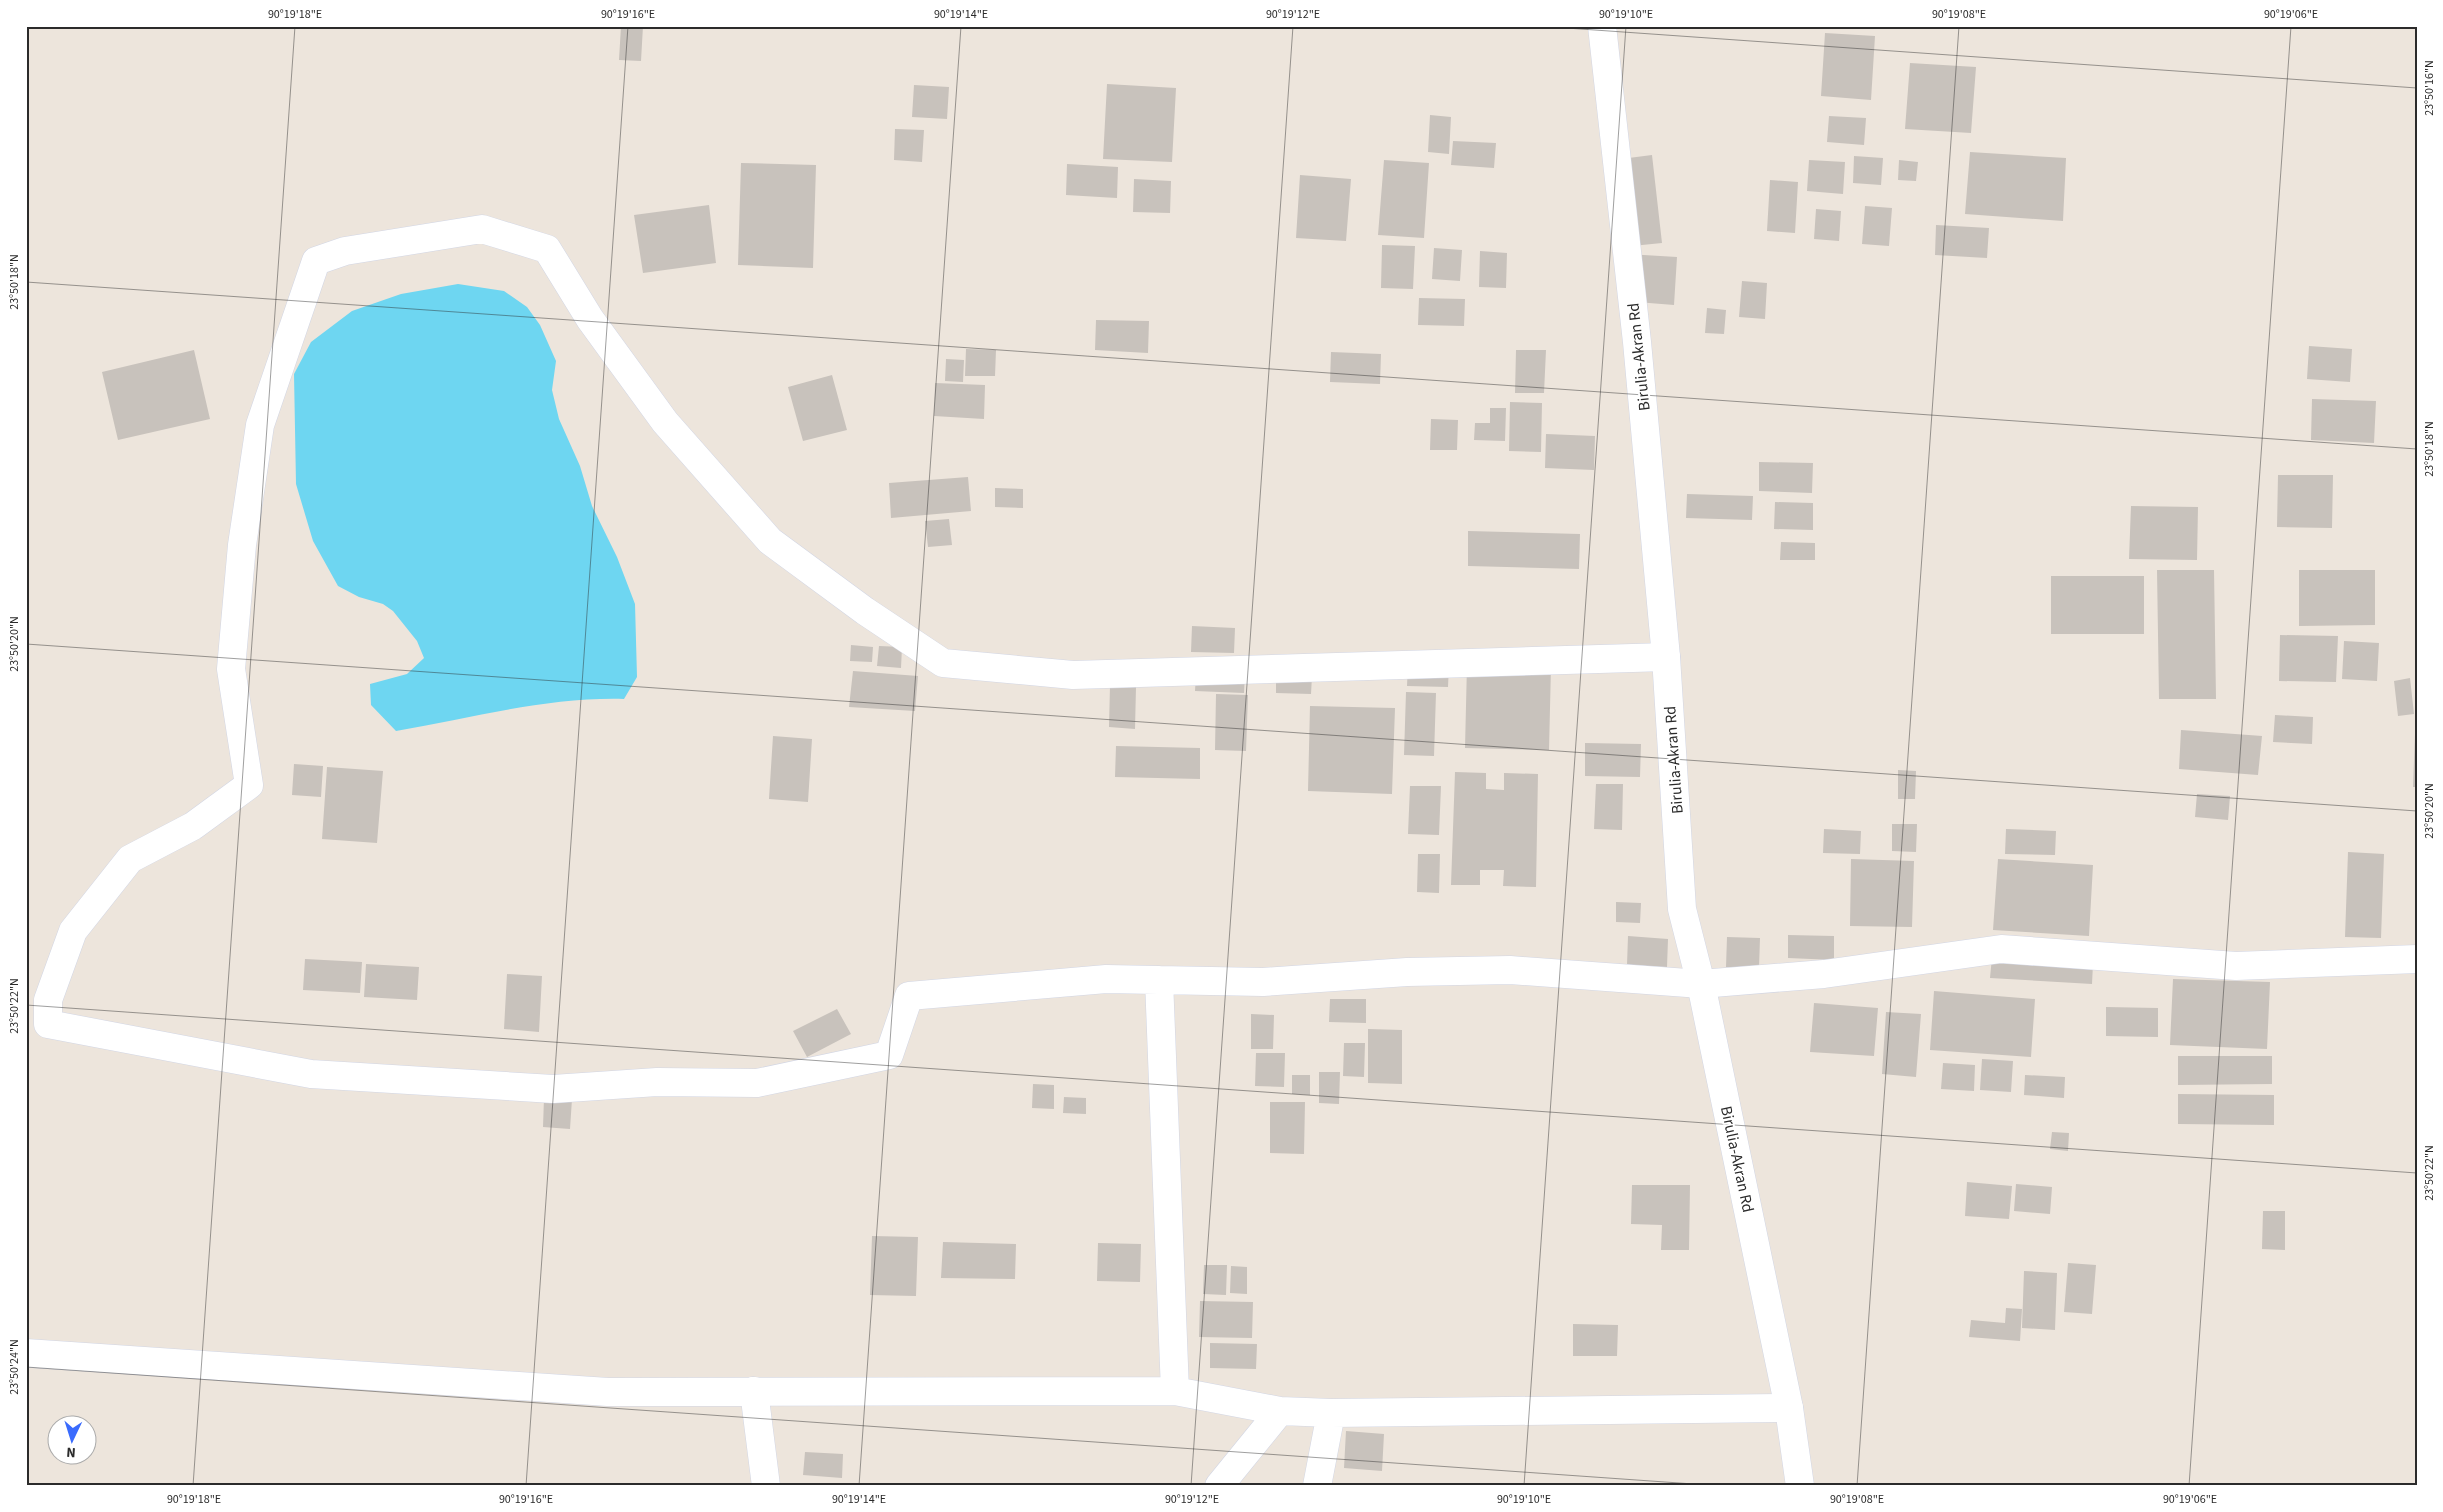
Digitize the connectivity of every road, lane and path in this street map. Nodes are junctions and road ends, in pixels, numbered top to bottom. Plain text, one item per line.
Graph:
1 (1602, 26) edge
2 (1666, 657) junction
3 (2417, 959) edge
4 (1158, 980) junction
5 (1701, 984) junction
6 (26, 1353) edge
7 (754, 1391) junction
8 (1175, 1391) junction
9 (1789, 1408) junction
10 (1280, 1410) junction
11 (1331, 1413) junction
12 (766, 1486) edge
13 (1219, 1486) edge
14 (1317, 1486) edge
15 (1800, 1486) edge

1 - 2 street, Birulia-Akran Rd
2 - 4 street
2 - 5 street, Birulia-Akran Rd
3 - 5 street
4 - 5 street
4 - 8 street
5 - 9 street, Birulia-Akran Rd
6 - 7 street
7 - 8 street
7 - 12 street
8 - 10 street
9 - 11 street
9 - 15 street, Birulia-Akran Rd
10 - 11 street
10 - 13 street
11 - 14 street

